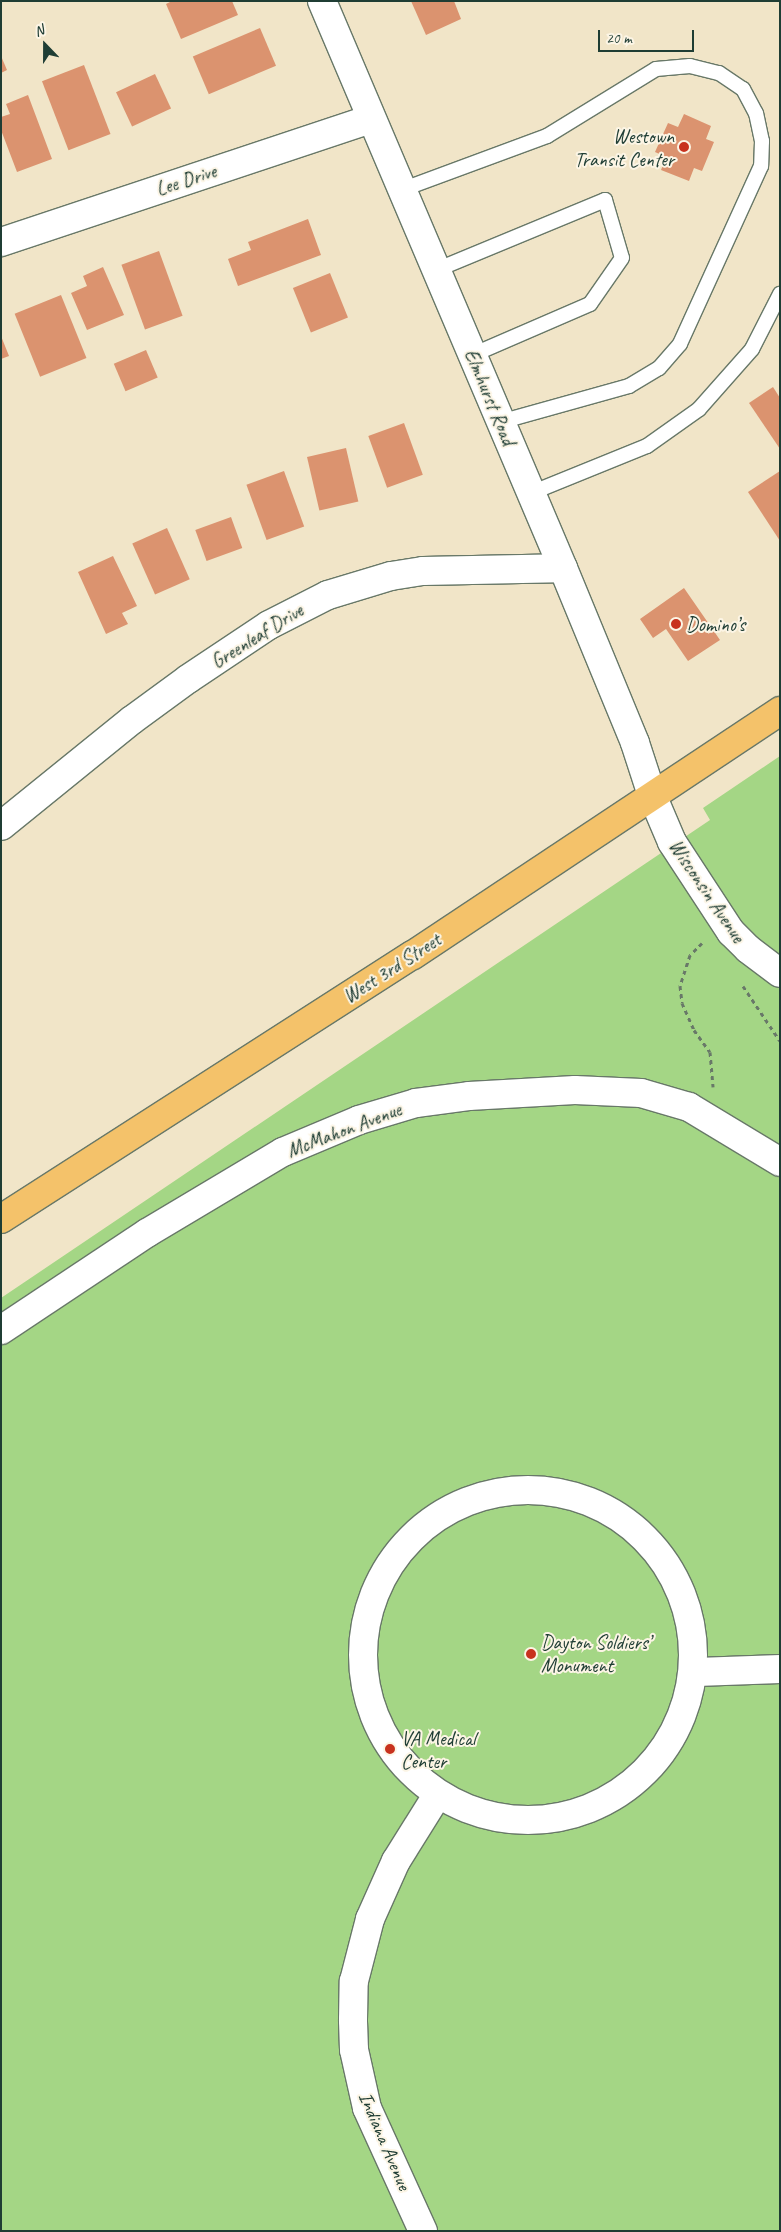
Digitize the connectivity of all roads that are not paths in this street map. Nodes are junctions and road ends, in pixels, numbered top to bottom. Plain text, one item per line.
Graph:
1 (322, 1) edge
2 (371, 119) junction
3 (401, 190) junction
4 (1, 242) edge
5 (436, 270) junction
6 (780, 294) edge
7 (472, 355) junction
8 (500, 422) junction
9 (530, 493) junction
10 (563, 568) junction
11 (780, 711) edge
12 (652, 795) junction
13 (1, 826) edge
14 (780, 973) edge
15 (780, 1162) edge
16 (1, 1219) edge
17 (1, 1330) edge
18 (780, 1669) edge
19 (697, 1672) junction
20 (436, 1797) junction
21 (424, 2231) edge

1 - 2 street, Elmhurst Road
2 - 3 street, Elmhurst Road
2 - 4 street, Lee Drive
3 - 5 street, Elmhurst Road
3 - 8 lane
5 - 7 street, Elmhurst Road
5 - 7 lane
6 - 9 lane
7 - 8 street, Elmhurst Road
8 - 9 street, Elmhurst Road
9 - 10 street, Elmhurst Road
10 - 12 street, Elmhurst Road
10 - 13 street, Greenleaf Drive
11 - 12 main road, West 3rd Street
12 - 14 street, Wisconsin Avenue
12 - 16 main road, West 3rd Street
15 - 17 street, McMahon Avenue
18 - 19 street
19 - 20 street
19 - 20 street
20 - 21 street, Indiana Avenue

